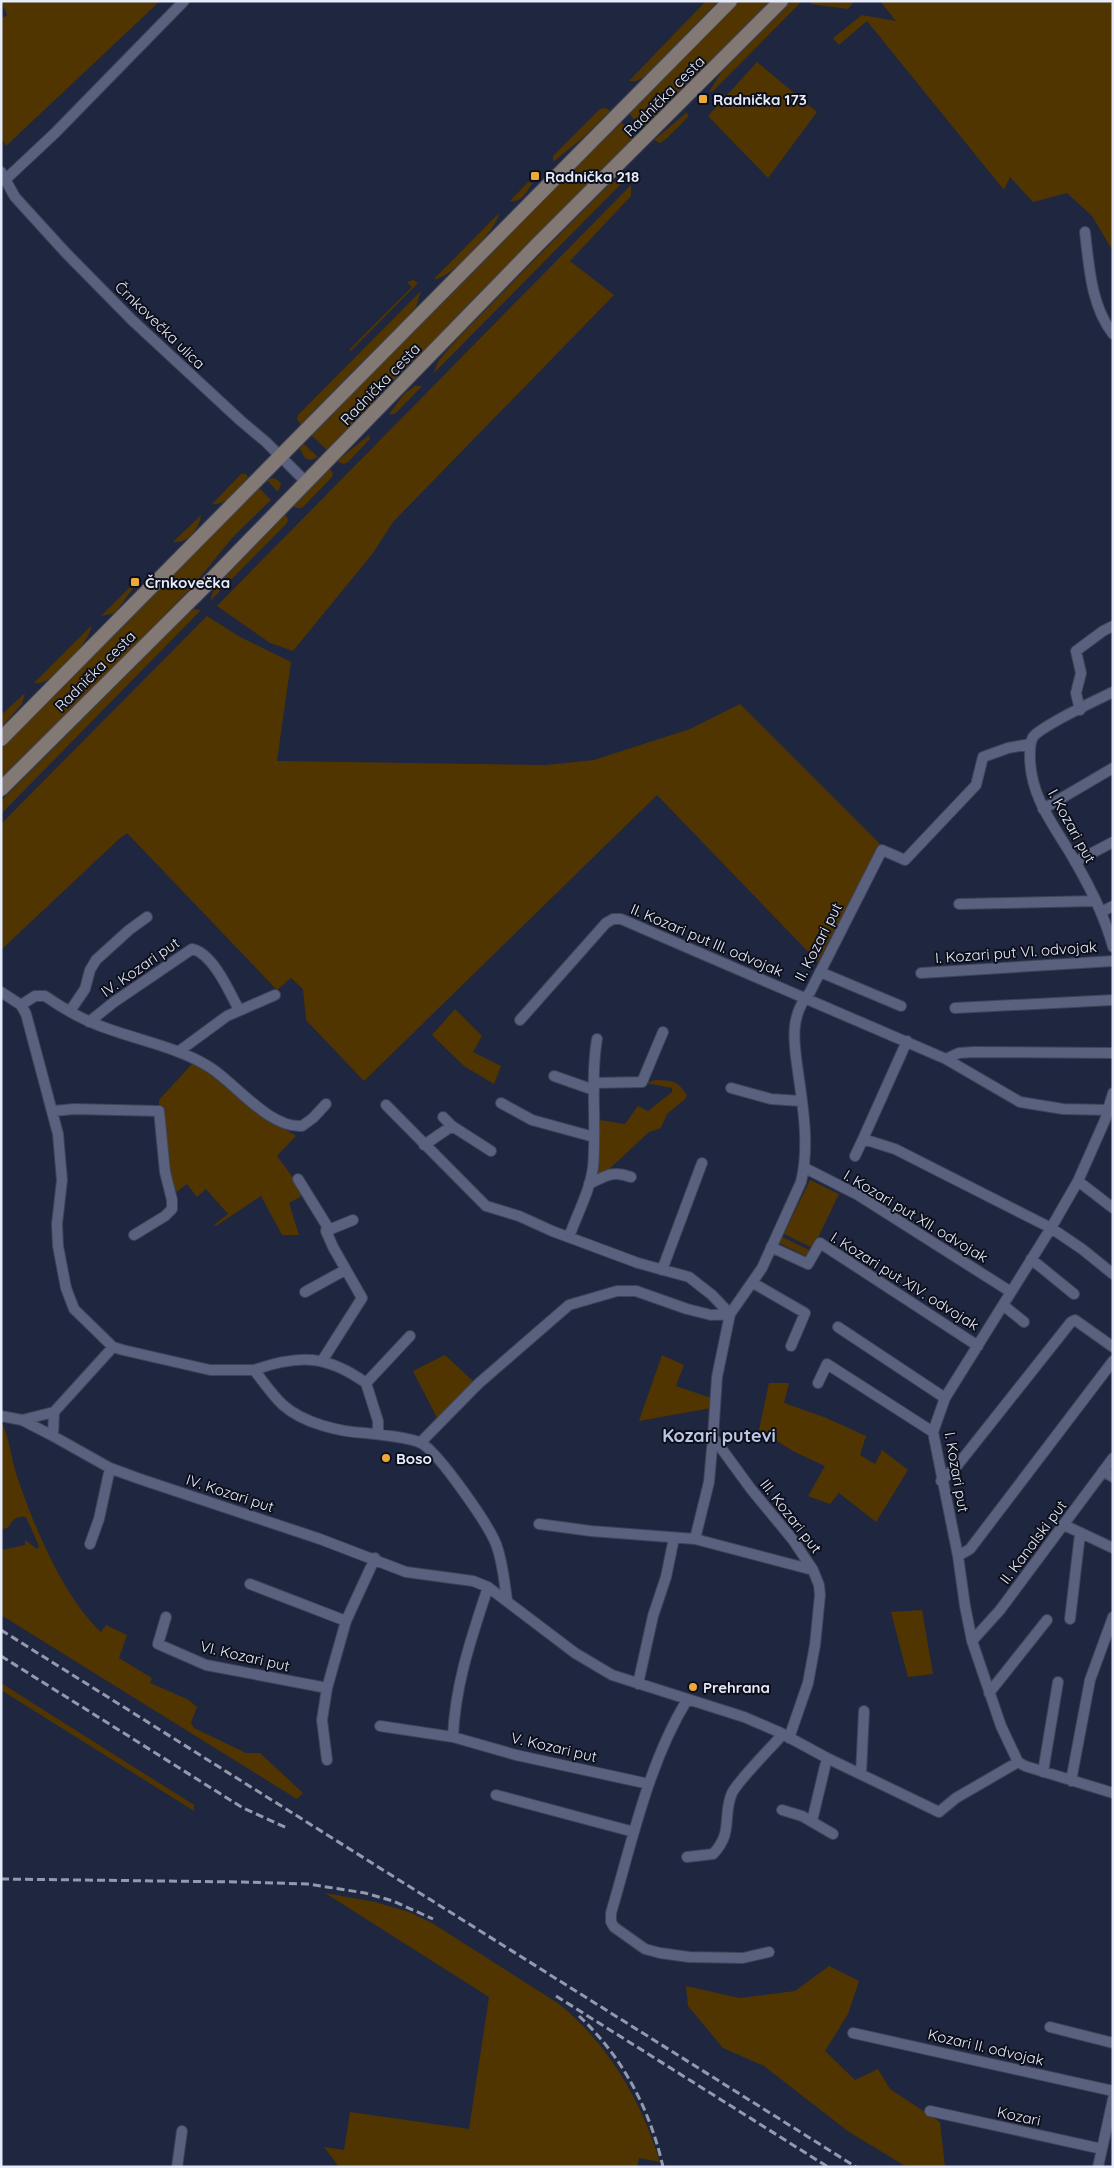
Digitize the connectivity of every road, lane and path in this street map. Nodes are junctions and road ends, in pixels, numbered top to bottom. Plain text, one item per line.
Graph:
1 (184, 1) edge
2 (730, 1) edge
3 (781, 1) edge
4 (3, 175) edge
5 (1085, 232) dead end
6 (1113, 334) edge
7 (280, 458) junction
8 (306, 482) junction
9 (1113, 626) edge
10 (1113, 692) edge
11 (1080, 710) junction
12 (1, 739) edge
13 (1030, 744) junction
14 (1113, 768) edge
15 (1, 789) edge
16 (1043, 809) junction
17 (1113, 842) edge
18 (1076, 862) junction
19 (1096, 901) junction
20 (959, 904) dead end
21 (1113, 906) edge
22 (1101, 912) junction
23 (148, 917) dead end
24 (1113, 946) edge
25 (1113, 961) edge
26 (820, 972) junction
27 (921, 973) dead end
28 (1, 992) edge
29 (275, 995) dead end
30 (805, 997) junction
31 (1113, 1000) edge
32 (21, 1005) junction
33 (901, 1006) dead end
34 (955, 1008) dead end
35 (239, 1010) junction
36 (70, 1011) junction
37 (520, 1020) dead end
38 (89, 1022) junction
39 (663, 1032) dead end
40 (597, 1039) dead end
41 (907, 1042) junction
42 (178, 1052) junction
43 (1113, 1053) edge
44 (946, 1059) junction
45 (554, 1076) dead end
46 (594, 1086) junction
47 (731, 1088) dead end
48 (1113, 1093) edge
49 (801, 1101) junction
50 (501, 1103) dead end
51 (326, 1104) dead end
52 (386, 1104) dead end
53 (54, 1111) junction
54 (443, 1117) dead end
55 (1109, 1117) edge
56 (452, 1126) junction
57 (594, 1137) junction
58 (863, 1139) junction
59 (424, 1145) junction
60 (492, 1151) dead end
61 (855, 1156) dead end
62 (702, 1163) dead end
63 (804, 1168) junction
64 (630, 1177) dead end
65 (298, 1179) dead end
66 (1078, 1181) junction
67 (589, 1184) junction
68 (1113, 1208) edge
69 (353, 1220) dead end
70 (1051, 1228) junction
71 (326, 1231) junction
72 (134, 1235) dead end
73 (569, 1236) junction
74 (771, 1247) junction
75 (1031, 1260) junction
76 (345, 1270) junction
77 (662, 1270) junction
78 (1113, 1274) edge
79 (753, 1284) junction
80 (305, 1292) dead end
81 (1011, 1292) junction
82 (1074, 1294) dead end
83 (1003, 1305) junction
84 (730, 1314) junction
85 (1024, 1322) dead end
86 (838, 1327) dead end
87 (410, 1336) dead end
88 (791, 1346) dead end
89 (978, 1346) junction
90 (113, 1347) junction
91 (1113, 1347) edge
92 (322, 1361) junction
93 (1113, 1361) edge
94 (254, 1370) junction
95 (366, 1383) junction
96 (818, 1383) dead end
97 (945, 1398) junction
98 (54, 1412) junction
99 (1, 1416) edge
100 (22, 1420) junction
101 (932, 1432) junction
102 (378, 1433) junction
103 (53, 1436) junction
104 (713, 1437) junction
105 (420, 1443) junction
106 (1113, 1458) edge
107 (110, 1468) junction
108 (1103, 1471) junction
109 (1113, 1477) edge
110 (941, 1481) junction
111 (538, 1524) dead end
112 (1064, 1525) junction
113 (1080, 1534) junction
114 (674, 1538) junction
115 (695, 1539) junction
116 (90, 1544) dead end
117 (1113, 1548) edge
118 (958, 1556) junction
119 (375, 1558) junction
120 (813, 1570) junction
121 (250, 1584) dead end
122 (488, 1587) junction
123 (507, 1600) junction
124 (166, 1617) dead end
125 (1113, 1617) edge
126 (1070, 1619) dead end
127 (1047, 1620) dead end
128 (346, 1621) junction
129 (972, 1641) junction
130 (1058, 1682) dead end
131 (638, 1684) junction
132 (327, 1688) junction
133 (989, 1693) junction
134 (687, 1700) junction
135 (864, 1711) dead end
136 (380, 1726) dead end
137 (786, 1736) junction
138 (453, 1737) junction
139 (827, 1758) junction
140 (327, 1760) dead end
141 (1018, 1762) junction
142 (1043, 1772) junction
143 (860, 1774) junction
144 (1070, 1781) junction
145 (649, 1784) junction
146 (1113, 1793) edge
147 (496, 1795) dead end
148 (782, 1810) dead end
149 (812, 1821) junction
150 (634, 1832) junction
151 (833, 1834) dead end
152 (687, 1857) dead end
153 (768, 1952) dead end
154 (1050, 2027) dead end
155 (853, 2033) dead end
156 (1113, 2043) edge
157 (1113, 2091) edge
158 (1113, 2099) edge
159 (930, 2111) dead end
160 (1110, 2129) edge
161 (182, 2131) dead end
162 (1102, 2149) junction
163 (177, 2167) edge
164 (1098, 2167) edge

1 - 4 street, Črnkovečka ulica
2 - 7 main road, Radnička cesta
3 - 8 main road, Radnička cesta
4 - 7 street, Črnkovečka ulica
5 - 6 street
7 - 8 street, Črnkovečka ulica
7 - 12 main road, Radnička cesta
8 - 15 main road, Radnička cesta
9 - 11 street
10 - 11 street
11 - 13 street
13 - 16 street, I. Kozari put
13 - 26 street, II. Kozari put
14 - 16 street
16 - 18 street, I. Kozari put
17 - 18 street
18 - 19 street, I. Kozari put
19 - 20 street
19 - 22 street, I. Kozari put
21 - 22 street
22 - 24 street, I. Kozari put
23 - 36 street, IV. Kozari put
25 - 27 street, I. Kozari put VI. odvojak
26 - 30 street, II. Kozari put
26 - 33 street
28 - 32 street
29 - 35 street
30 - 37 street, II. Kozari put III. odvojak
30 - 41 street, II. Kozari put
30 - 49 street
31 - 34 street
32 - 36 street
32 - 53 street
35 - 38 street, IV. Kozari put
35 - 42 street
36 - 38 street
38 - 42 street
39 - 46 street
40 - 46 street
41 - 44 street, II. Kozari put
41 - 58 street
42 - 51 street
43 - 44 street
44 - 55 street, II. Kozari put
45 - 46 street
46 - 57 street
47 - 49 street
48 - 55 street, I. Kozari put
49 - 63 street
50 - 57 street
52 - 59 street
53 - 72 street
53 - 90 street
54 - 56 street
55 - 66 street, I. Kozari put
56 - 59 street
56 - 60 street
57 - 67 street
58 - 61 street, I. Kozari put XII. odvojak
58 - 70 street
59 - 73 street
62 - 77 street
63 - 74 street
63 - 81 street, I. Kozari put XII. odvojak
64 - 67 street
65 - 71 street
66 - 68 street
66 - 70 street, I. Kozari put
67 - 73 street
69 - 71 street
70 - 75 street, I. Kozari put
70 - 78 street
71 - 76 street
73 - 77 street
74 - 79 street
74 - 89 street, I. Kozari put XIV. odvojak
75 - 81 street, I. Kozari put
75 - 82 street
76 - 80 street
76 - 92 street
77 - 84 street
79 - 84 street
79 - 88 street
81 - 83 street, I. Kozari put
83 - 85 street
83 - 89 street, I. Kozari put
84 - 104 street
84 - 105 street
86 - 97 street
87 - 95 street
89 - 97 street, I. Kozari put
90 - 94 street
90 - 98 street
91 - 110 street
92 - 94 street
92 - 95 street
93 - 118 street
94 - 102 street
95 - 102 street
96 - 101 street
97 - 101 street, I. Kozari put
98 - 100 street
98 - 103 street
99 - 100 street
100 - 103 street, IV. Kozari put
101 - 110 street, I. Kozari put
102 - 105 street
103 - 107 street, IV. Kozari put
104 - 115 street
104 - 120 street, III. Kozari put
105 - 123 street
106 - 108 street, II. Kanalski put
107 - 116 street
107 - 119 street, IV. Kozari put
108 - 109 street
108 - 112 street, II. Kanalski put
110 - 118 street, I. Kozari put
111 - 114 street
112 - 113 street
112 - 129 street, II. Kanalski put
113 - 117 street
113 - 126 street
114 - 115 street
114 - 131 street
115 - 120 street
118 - 129 street, I. Kozari put
119 - 122 street, IV. Kozari put
119 - 128 street
120 - 137 street, III. Kozari put
121 - 128 street
122 - 123 street, IV. Kozari put
122 - 138 street
123 - 131 street, IV. Kozari put
124 - 132 street, VI. Kozari put
125 - 144 street
127 - 133 street
128 - 132 street
129 - 133 street, I. Kozari put
130 - 142 street
131 - 134 street, IV. Kozari put
132 - 140 street
133 - 141 street, I. Kozari put
134 - 137 street, IV. Kozari put
134 - 145 street
135 - 143 street
136 - 138 street, V. Kozari put
137 - 139 street
137 - 152 street
138 - 145 street, V. Kozari put
139 - 143 street
139 - 149 street
141 - 142 street
141 - 143 street
142 - 144 street
144 - 146 street
145 - 150 street
147 - 150 street
148 - 149 street
149 - 151 street
150 - 153 street
154 - 156 street
155 - 157 street, Kozari II. odvojak
158 - 160 street
159 - 162 street, Kozari
160 - 162 street
161 - 163 street
162 - 164 street

